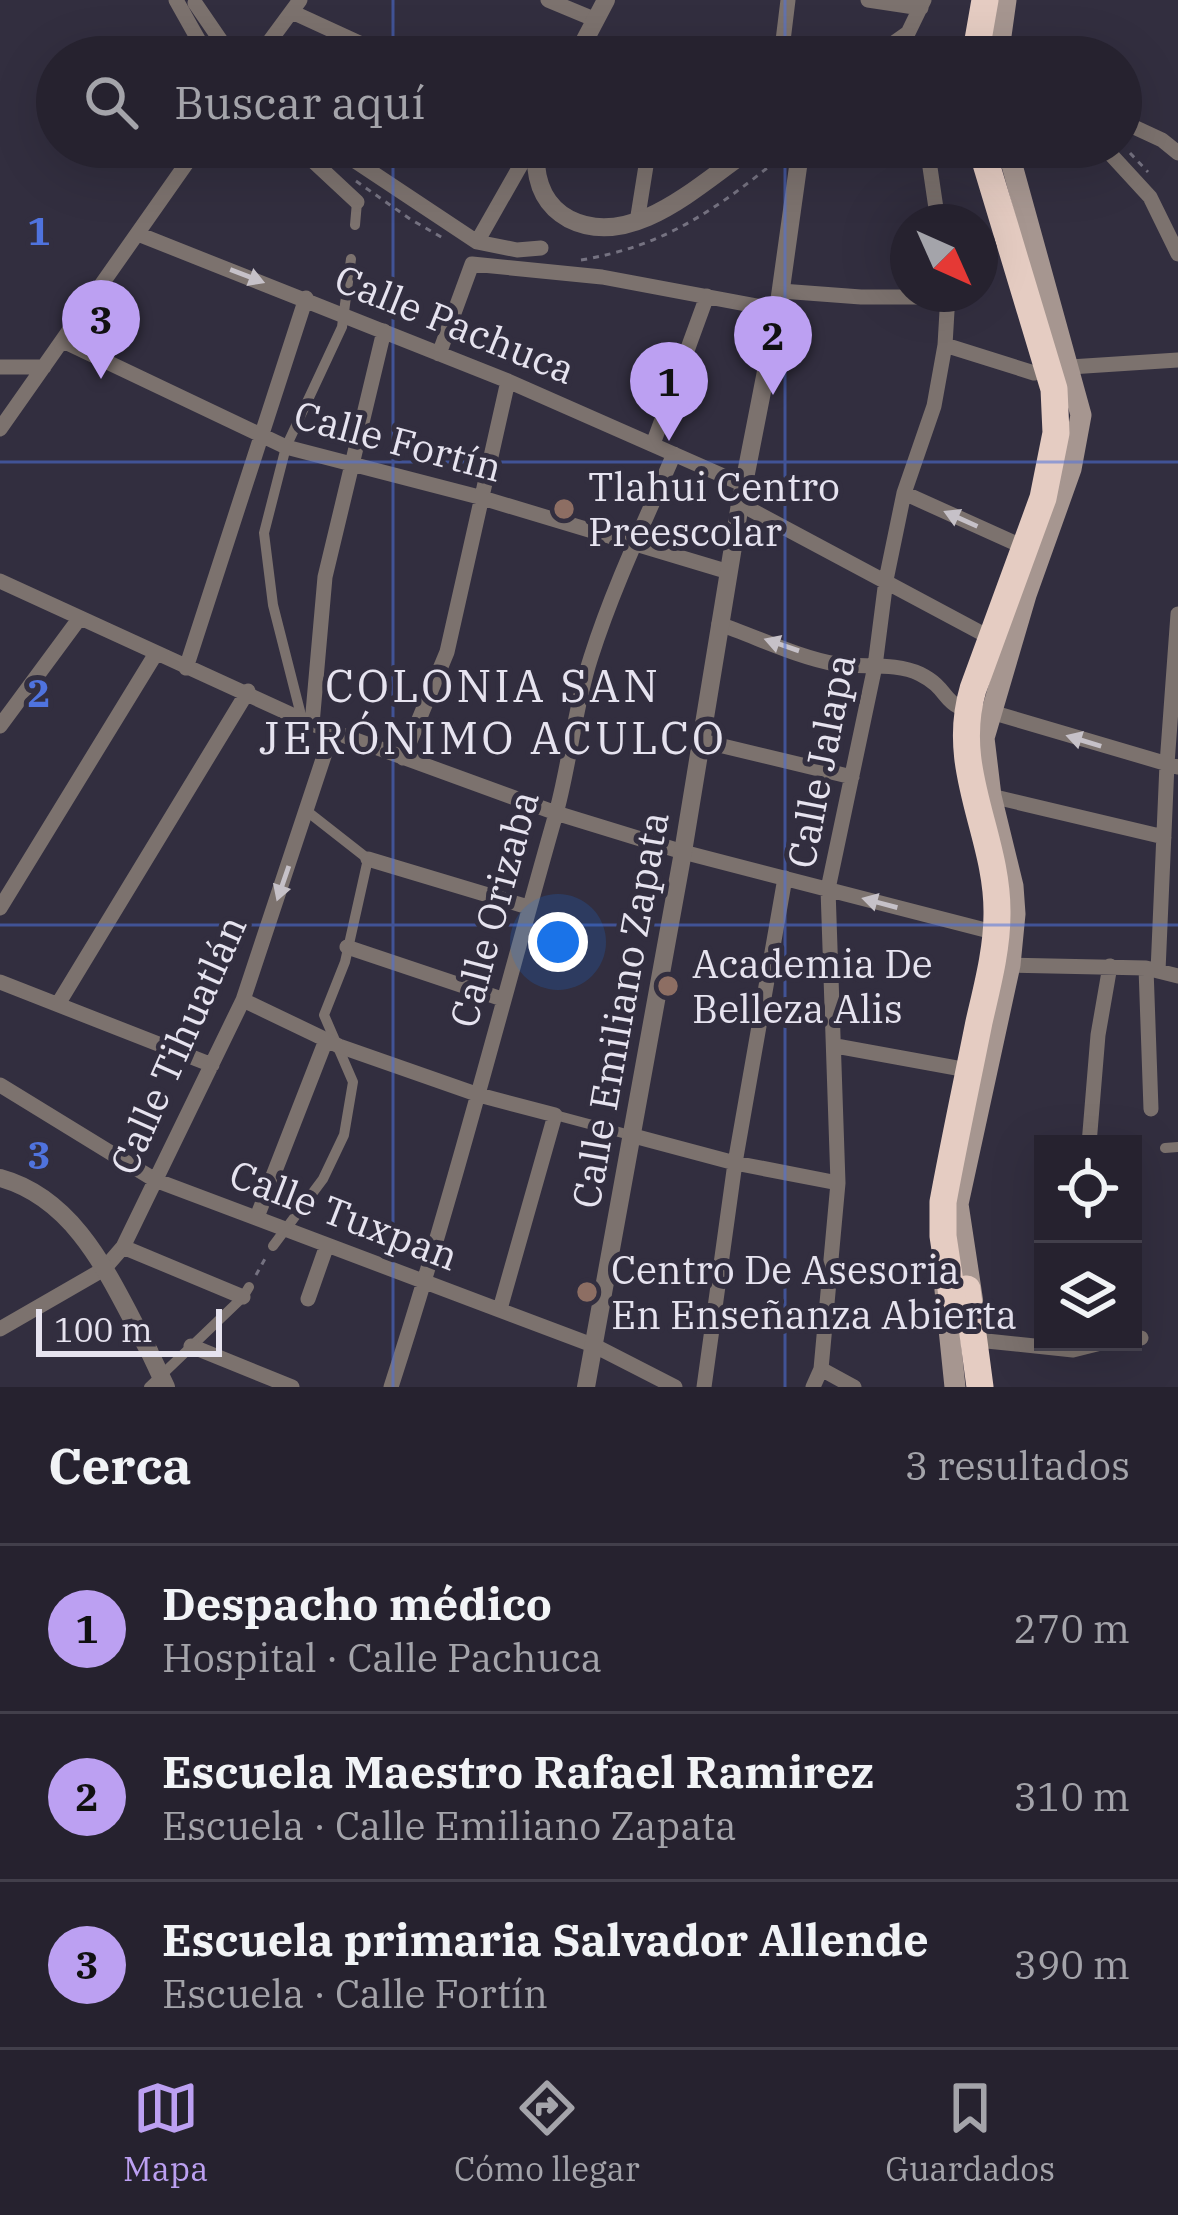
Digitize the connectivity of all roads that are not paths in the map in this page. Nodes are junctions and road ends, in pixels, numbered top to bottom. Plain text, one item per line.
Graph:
1 (176, 0) edge
2 (548, 0) edge
3 (606, 0) edge
4 (788, 0) edge
5 (868, 0) edge
6 (975, 0) edge
7 (985, 0) edge
8 (195, 3) dead end
9 (922, 4) edge
10 (296, 6) edge
11 (1002, 9) edge
12 (596, 20) junction
13 (970, 27) junction
14 (196, 36) edge
15 (218, 36) edge
16 (274, 36) edge
17 (351, 36) edge
18 (588, 36) edge
19 (784, 36) edge
20 (904, 36) edge
21 (970, 36) edge
22 (976, 36) edge
23 (1142, 131) edge
24 (1178, 153) edge
25 (184, 168) edge
26 (321, 168) edge
27 (366, 168) edge
28 (522, 168) edge
29 (535, 168) edge
30 (646, 168) edge
31 (721, 168) edge
32 (798, 168) edge
33 (930, 168) edge
34 (984, 168) edge
35 (985, 168) edge
36 (1001, 168) edge
37 (1013, 168) edge
38 (1123, 168) edge
39 (357, 202) joint
40 (935, 204) edge
41 (637, 222) junction
42 (355, 225) dead end
43 (138, 234) junction
44 (480, 243) junction
45 (541, 248) dead end
46 (1178, 254) edge
47 (350, 259) dead end
48 (472, 264) junction
49 (707, 296) junction
50 (890, 297) edge
51 (306, 298) junction
52 (780, 301) junction
53 (948, 312) edge
54 (344, 315) junction
55 (384, 331) junction
56 (63, 340) junction
57 (945, 345) junction
58 (439, 354) junction
59 (1178, 360) edge
60 (0, 367) edge
61 (44, 367) junction
62 (1070, 367) junction
63 (1034, 374) dead end
64 (508, 381) junction
65 (0, 429) edge
66 (262, 438) junction
67 (653, 445) junction
68 (286, 448) junction
69 (674, 454) junction
70 (350, 464) junction
71 (904, 493) junction
72 (742, 494) junction
73 (479, 497) junction
74 (1034, 502) junction
75 (1056, 513) junction
76 (637, 542) junction
77 (1018, 545) junction
78 (729, 572) junction
79 (0, 580) edge
80 (886, 580) junction
81 (1178, 614) edge
82 (79, 620) junction
83 (719, 624) junction
84 (987, 636) junction
85 (155, 655) junction
86 (875, 666) junction
87 (186, 668) junction
88 (248, 692) junction
89 (964, 712) junction
90 (991, 712) junction
91 (307, 722) junction
92 (0, 726) edge
93 (332, 732) junction
94 (702, 741) junction
95 (403, 758) junction
96 (1172, 765) edge
97 (852, 777) junction
98 (991, 796) junction
99 (308, 812) junction
100 (556, 813) junction
101 (1164, 837) junction
102 (997, 849) junction
103 (683, 852) junction
104 (368, 859) junction
105 (785, 878) junction
106 (828, 889) junction
107 (528, 907) junction
108 (0, 908) edge
109 (993, 932) junction
110 (347, 947) junction
111 (1010, 965) junction
112 (1110, 965) junction
113 (1152, 969) junction
114 (1178, 976) edge
115 (0, 982) edge
116 (502, 999) junction
117 (243, 1000) junction
118 (58, 1004) junction
119 (332, 1043) junction
120 (836, 1046) junction
121 (212, 1065) junction
122 (962, 1069) junction
123 (0, 1085) edge
124 (479, 1095) junction
125 (1151, 1109) dead end
126 (556, 1115) junction
127 (630, 1135) junction
128 (1090, 1135) edge
129 (735, 1163) junction
130 (0, 1178) edge
131 (155, 1180) junction
132 (838, 1183) junction
133 (257, 1217) junction
134 (283, 1229) junction
135 (327, 1245) junction
136 (123, 1246) junction
137 (273, 1246) road end
138 (104, 1269) junction
139 (426, 1281) junction
140 (246, 1292) joint
141 (308, 1299) dead end
142 (500, 1309) junction
143 (0, 1329) edge
144 (977, 1340) junction
145 (191, 1346) junction
146 (595, 1346) junction
147 (1034, 1346) edge
148 (821, 1370) junction
149 (164, 1382) edge
150 (149, 1387) edge
151 (292, 1387) edge
152 (391, 1387) edge
153 (586, 1387) edge
154 (674, 1387) edge
155 (704, 1387) edge
156 (813, 1387) edge
157 (854, 1387) edge
158 (955, 1387) edge
159 (965, 1387) edge
160 (981, 1387) edge

1 - 14 street
2 - 12 street
3 - 12 street
4 - 19 street
5 - 9 street
6 - 13 main road
7 - 22 highway, bridge
8 - 15 street
9 - 20 street
10 - 16 street
10 - 17 street
11 - 13 main road
12 - 18 street
13 - 21 main road
23 - 24 street
25 - 43 street
26 - 39 street
27 - 44 street
28 - 44 street
29 - 41 street
30 - 41 street
31 - 41 street
32 - 52 street, Calle Emiliano Zapata
33 - 40 street
34 - 74 main road
35 - 159 highway, bridge
36 - 160 highway
37 - 62 main road
38 - 46 street
39 - 42 street
43 -> 51 street, Calle Pachuca
43 - 56 street
44 - 45 street
44 - 48 street
47 - 54 street
48 - 49 street
48 - 58 street
49 - 52 street
49 - 67 street
50 - 52 street
51 - 54 street, Calle Pachuca
51 - 66 street
52 - 72 street, Calle Emiliano Zapata
53 - 57 street, Calle Jalapa
54 - 55 street, Calle Pachuca
54 - 68 street
55 - 58 street, Calle Pachuca
55 - 70 street
56 - 61 street
56 - 66 street, Calle Fortín
57 - 63 street
57 - 71 street, Calle Jalapa
58 - 64 street, Calle Pachuca
59 - 62 street
60 - 61 street
61 - 65 street
62 - 75 main road
64 - 67 street, Calle Pachuca
64 - 73 street
66 - 68 street, Calle Fortín
66 - 87 street
67 - 69 street, Calle Pachuca
68 - 70 street, Calle Fortín
68 - 91 street
69 - 72 street, Calle Pachuca
69 - 76 street, Calle Orizaba
70 - 73 street, Calle Fortín
70 - 91 street
77 -> 71 street
71 - 80 street, Calle Jalapa
72 - 78 street, Calle Emiliano Zapata
72 - 80 street, Calle Pachuca
73 - 76 street, Calle Fortín
73 - 95 street
74 - 75 main road
74 - 77 main road
75 - 90 main road
76 - 78 street, Calle Fortín
76 - 100 street, Calle Orizaba
77 - 84 main road
78 - 83 street, Calle Emiliano Zapata
79 - 82 street
80 - 84 street, Calle Pachuca
80 - 86 street, Calle Jalapa
81 - 96 street
82 - 85 street
82 - 92 street
86 -> 83 street
83 - 94 street, Calle Emiliano Zapata
84 - 89 main road
85 - 87 street
85 - 108 street
86 - 89 street
86 - 97 street, Calle Jalapa
87 - 88 street
88 - 91 street
88 - 118 street
89 - 90 street
89 - 102 main road
89 - 102 main road
96 -> 90 street
90 - 98 main road
91 - 93 street
93 - 95 street
93 - 99 street, Calle Tihuatlán
94 - 97 street
94 - 103 street, Calle Emiliano Zapata
95 - 100 street
96 - 101 street
97 - 106 street, Calle Jalapa
98 - 101 street
98 - 102 main road
99 - 104 street
99 -> 117 street, Calle Tihuatlán
100 - 103 street
100 - 107 street, Calle Orizaba
101 - 113 street
102 - 109 main road
102 - 111 main road
103 - 105 street
103 - 127 street, Calle Emiliano Zapata
104 - 107 street
104 - 110 street
105 - 106 street
105 - 129 street
109 -> 106 street
106 - 120 street, Calle Jalapa
107 - 116 street, Calle Orizaba
109 - 122 main road
110 - 116 street
110 - 119 street
111 - 112 street
111 - 144 main road
112 - 113 street
112 - 128 street
113 - 114 street
113 - 125 street
115 - 118 street
116 - 124 street, Calle Orizaba
117 - 119 street
117 - 121 street, Calle Tihuatlán
118 - 121 street
119 - 124 street
119 - 133 street
119 - 134 street
120 - 122 street
120 - 132 street, Calle Jalapa
121 - 131 street, Calle Tihuatlán
122 - 158 main road
123 - 131 street, Calle Tuxpan
124 - 126 street
124 - 139 street, Calle Orizaba
126 - 127 street
126 - 142 street
127 - 129 street
127 - 146 street, Calle Emiliano Zapata
129 - 132 street
129 - 155 street
130 - 138 street
131 - 133 street, Calle Tuxpan
131 - 136 street, Calle Tihuatlán
132 - 148 street, Calle Jalapa
133 - 134 street, Calle Tuxpan
134 - 135 street, Calle Tuxpan
134 - 137 street
135 - 139 street, Calle Tuxpan
135 - 141 street
136 - 138 street, Calle Tihuatlán
136 - 140 street
138 - 143 street, Calle Tihuatlán
138 - 149 street, bridge
139 - 142 street, Calle Tuxpan
139 - 152 street, Calle Orizaba
140 - 145 street
142 - 146 street, Calle Tuxpan
144 - 147 street
144 - 160 main road
145 - 149 street
145 - 151 street
146 - 153 street, Calle Emiliano Zapata
146 - 154 street, Calle Tuxpan
148 - 156 street, Calle Jalapa
148 - 157 street
149 - 150 street

